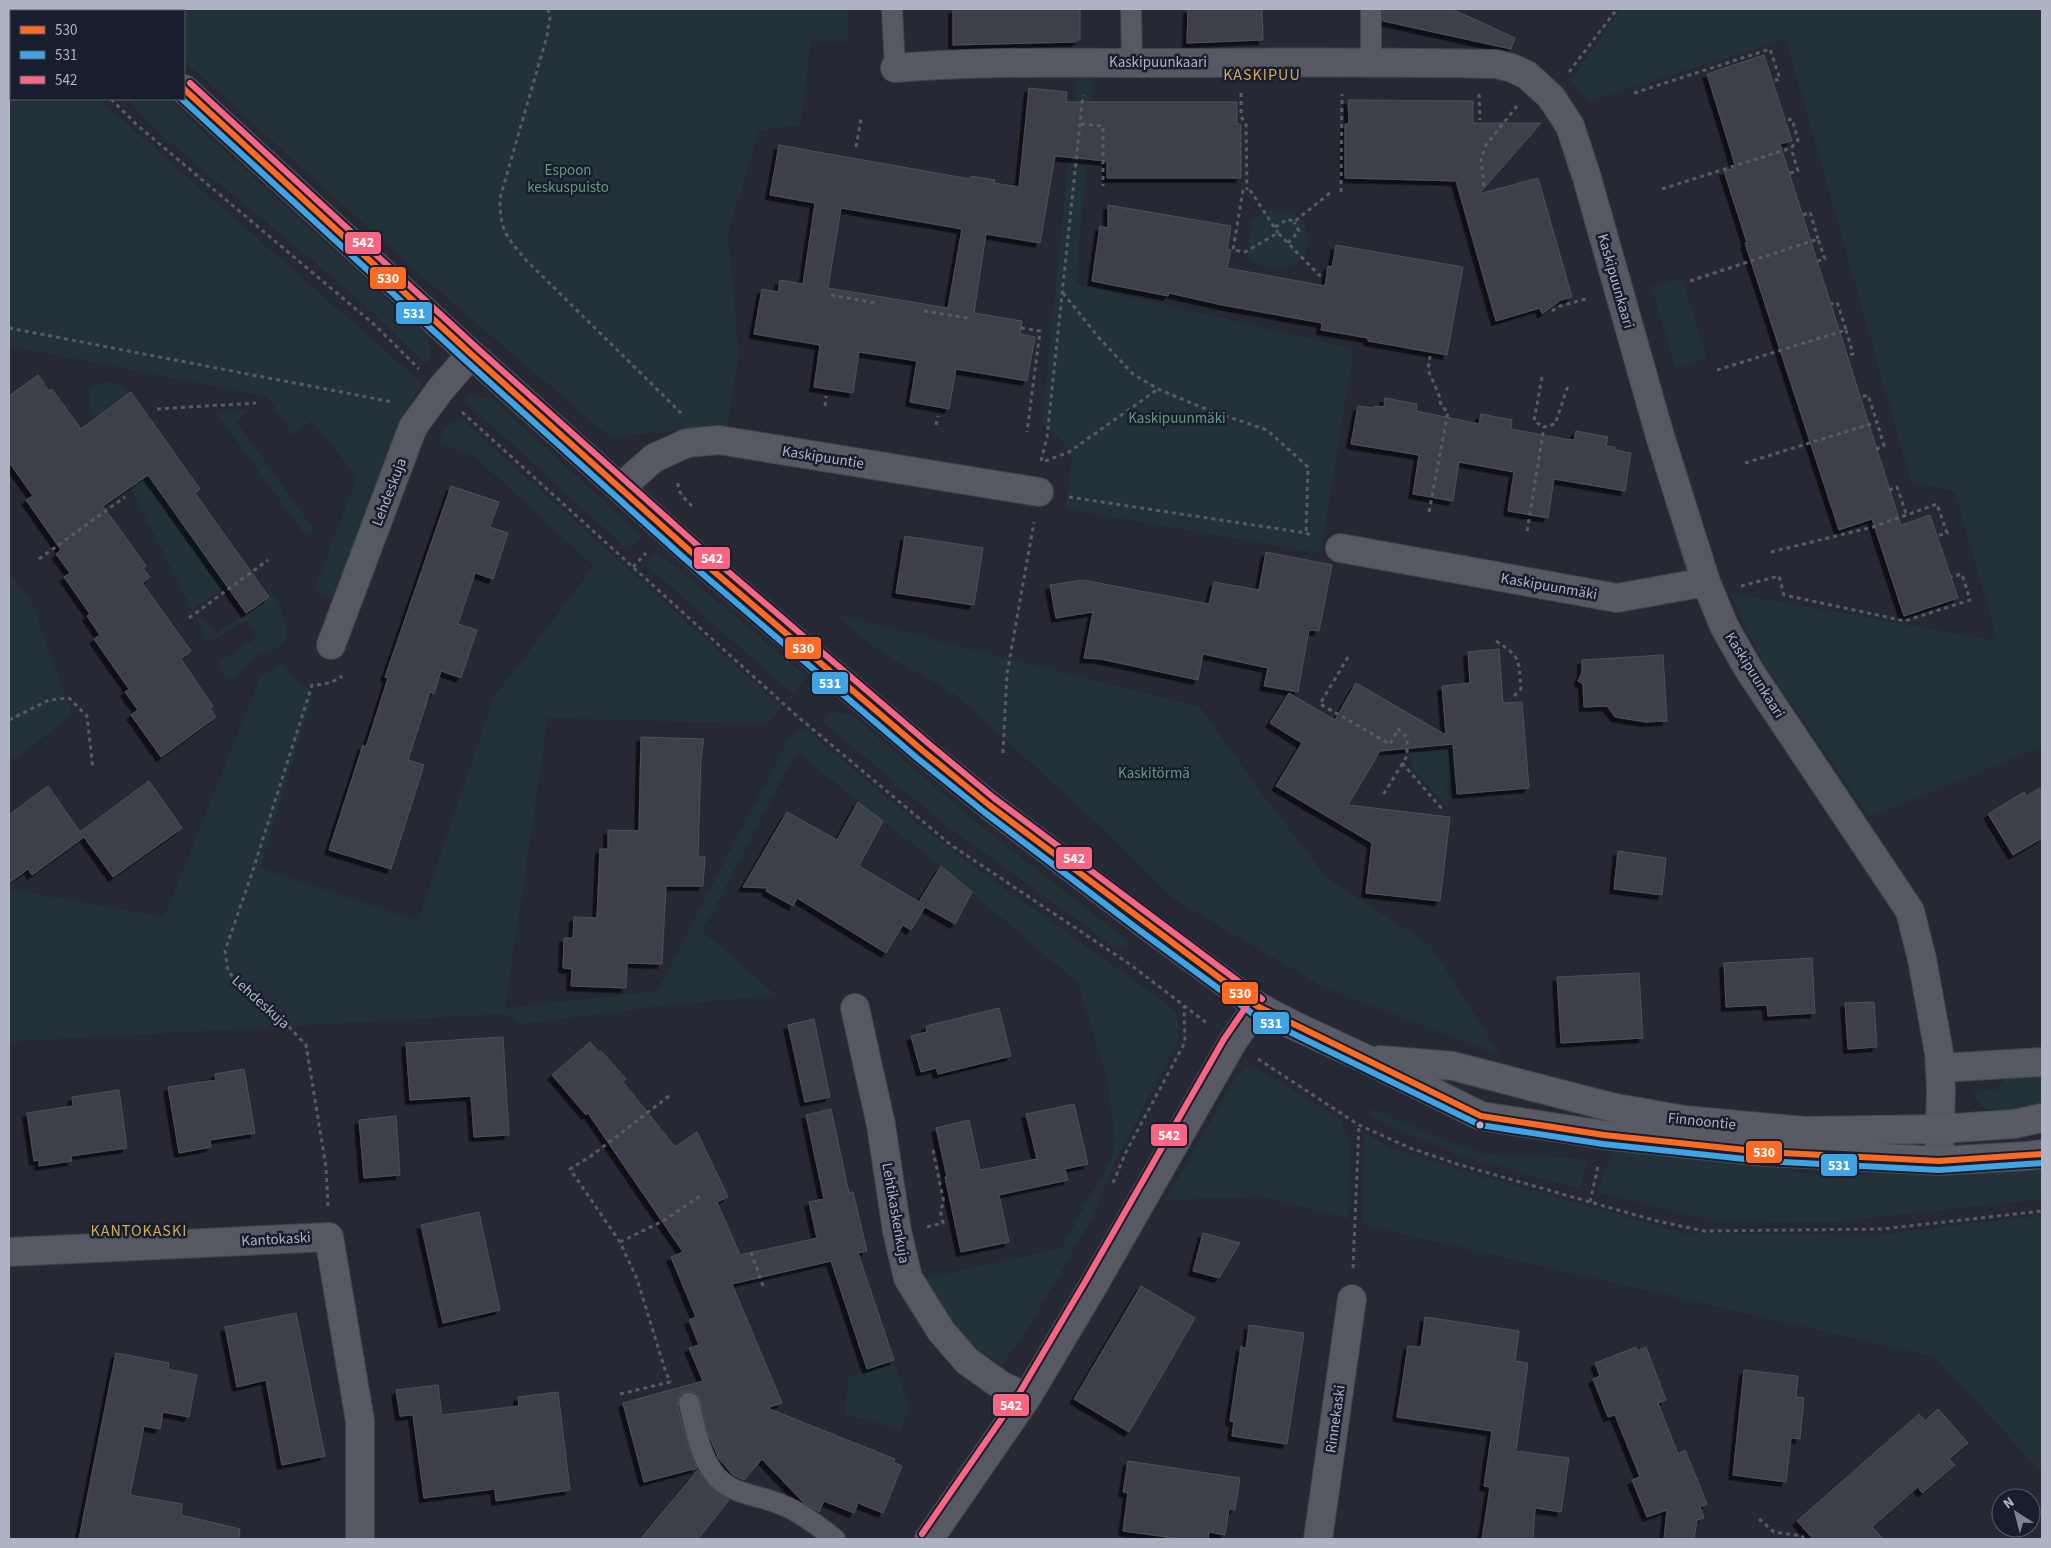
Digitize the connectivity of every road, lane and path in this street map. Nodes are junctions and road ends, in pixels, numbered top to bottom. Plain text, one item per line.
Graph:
1 (548, 9) edge
2 (892, 9) edge
3 (1131, 9) edge
4 (1370, 9) edge
5 (1617, 9) edge
6 (1342, 61) junction
7 (1371, 61) junction
8 (1086, 62) junction
9 (1242, 62) junction
10 (1132, 63) junction
11 (895, 68) joint
12 (1773, 81) dead end
13 (185, 90) edge
14 (1634, 93) dead end
15 (1551, 97) junction
16 (1522, 103) dead end
17 (861, 119) dead end
18 (1785, 121) dead end
19 (1081, 124) junction
20 (856, 147) dead end
21 (1791, 148) junction
22 (1790, 173) dead end
23 (1102, 186) dead end
24 (1484, 186) dead end
25 (1662, 189) dead end
26 (1247, 190) junction
27 (1332, 192) dead end
28 (1341, 192) dead end
29 (1803, 215) dead end
30 (1294, 222) junction
31 (1274, 227) junction
32 (1278, 233) junction
33 (1818, 239) junction
34 (1288, 243) junction
35 (1818, 261) dead end
36 (1323, 278) dead end
37 (1690, 281) dead end
38 (1063, 292) junction
39 (831, 295) dead end
40 (1596, 296) dead end
41 (875, 303) dead end
42 (1831, 304) dead end
43 (924, 311) dead end
44 (1552, 311) dead end
45 (968, 318) dead end
46 (9, 328) edge
47 (1021, 328) dead end
48 (1846, 330) junction
49 (471, 354) junction
50 (1847, 355) dead end
51 (1430, 356) dead end
52 (1717, 370) dead end
53 (1542, 378) dead end
54 (1569, 383) dead end
55 (1158, 390) junction
56 (826, 396) dead end
57 (1861, 397) dead end
58 (256, 403) dead end
59 (824, 406) dead end
60 (425, 408) junction
61 (157, 409) dead end
62 (938, 416) dead end
63 (1877, 422) junction
64 (936, 425) dead end
65 (1544, 427) junction
66 (1027, 432) dead end
67 (687, 443) junction
68 (1876, 449) dead end
69 (1745, 463) dead end
70 (620, 488) junction
71 (1890, 490) dead end
72 (1039, 492) junction
73 (125, 497) dead end
74 (1429, 512) dead end
75 (1906, 516) junction
76 (1527, 531) dead end
77 (1306, 533) junction
78 (1937, 536) dead end
79 (1340, 548) joint
80 (1771, 552) dead end
81 (39, 559) dead end
82 (268, 560) dead end
83 (1951, 577) dead end
84 (1709, 588) junction
85 (189, 618) dead end
86 (1496, 641) dead end
87 (331, 645) dead end
88 (1348, 657) dead end
89 (312, 685) dead end
90 (1511, 699) dead end
91 (9, 720) edge
92 (1003, 753) dead end
93 (1402, 763) junction
94 (93, 769) dead end
95 (1383, 795) dead end
96 (1442, 810) dead end
97 (1257, 1006) junction
98 (855, 1008) dead end
99 (1366, 1059) junction
100 (2042, 1062) edge
101 (1940, 1068) junction
102 (669, 1096) dead end
103 (2042, 1118) edge
104 (1359, 1125) dead end
105 (1940, 1129) junction
106 (933, 1150) dead end
107 (2042, 1154) edge
108 (1939, 1161) junction
109 (703, 1194) dead end
110 (897, 1234) junction
111 (329, 1237) junction
112 (620, 1242) junction
113 (9, 1252) edge
114 (751, 1252) dead end
115 (763, 1286) dead end
116 (1352, 1299) joint
117 (671, 1382) junction
118 (620, 1394) dead end
119 (1027, 1397) junction
120 (689, 1403) joint
121 (1759, 1519) dead end
122 (360, 1539) edge
123 (835, 1539) edge
124 (929, 1539) edge
125 (1318, 1539) edge
126 (1804, 1539) edge

1 - 67 path
2 - 11 lane
3 - 10 lane
4 - 7 lane
5 - 15 path
6 - 7 street, Kaskipuunkaari
6 - 9 street, Kaskipuunkaari
6 - 28 path
7 - 15 street, Kaskipuunkaari
8 - 10 street, Kaskipuunkaari
8 - 11 street, Kaskipuunkaari
8 - 19 path
9 - 10 street, Kaskipuunkaari
9 - 26 path
12 - 14 path
13 - 49 main road, Finnoontie
15 - 84 street, Kaskipuunkaari
16 - 24 path
17 - 20 path
18 - 21 path
19 - 23 path
19 - 38 path
21 - 22 path
21 - 25 path
26 - 31 path
26 - 32 path
27 - 30 path
29 - 33 path
30 - 31 path
30 - 34 path
31 - 32 path
32 - 34 path
33 - 35 path
33 - 37 path
34 - 36 path
38 - 55 path
38 - 55 path
39 - 41 path
40 - 44 path
42 - 48 path
43 - 45 path
46 - 60 path
47 - 66 path
48 - 50 path
48 - 52 path
49 - 60 street, Lehdeskuja
49 - 70 main road, Finnoontie
51 - 74 path
53 - 65 path
54 - 65 path
55 - 77 path
56 - 59 path
57 - 63 path
58 - 61 path
60 - 87 street, Lehdeskuja
62 - 64 path
63 - 68 path
63 - 69 path
65 - 76 path
67 - 70 street, Kaskipuuntie
67 - 72 street, Kaskipuuntie
70 - 97 main road, Finnoontie
71 - 75 path
72 - 77 path
72 - 92 path
73 - 81 path
75 - 78 path
75 - 80 path
77 - 79 path
79 - 84 street, Kaskipuunmäki
82 - 85 path
83 - 84 path
84 - 101 street, Kaskipuunkaari
86 - 90 path
88 - 93 path
89 - 111 path, Lehdeskuja
91 - 94 path
93 - 95 path
93 - 96 path
97 - 99 main road, Finnoontie
97 - 119 street
98 - 110 street, Lehtikaskenkuja
99 - 105 main road, Finnoontie
99 - 108 main road, Finnoontie
100 - 101 street
101 - 105 street, Kaskipuunkaari
102 - 112 path
103 - 105 main road, Finnoontie
104 - 116 path
105 - 108 street, Kaskipuunkaari
106 - 110 path
107 - 108 main road, Finnoontie
109 - 112 path
110 - 119 street, Lehtikaskenkuja
111 - 113 street, Kantokaski
111 - 122 street, Kantokaski
112 - 117 path
114 - 115 path
116 - 125 street, Rinnekaski
117 - 118 path
117 - 120 path
119 - 124 street
120 - 123 lane
121 - 126 path

